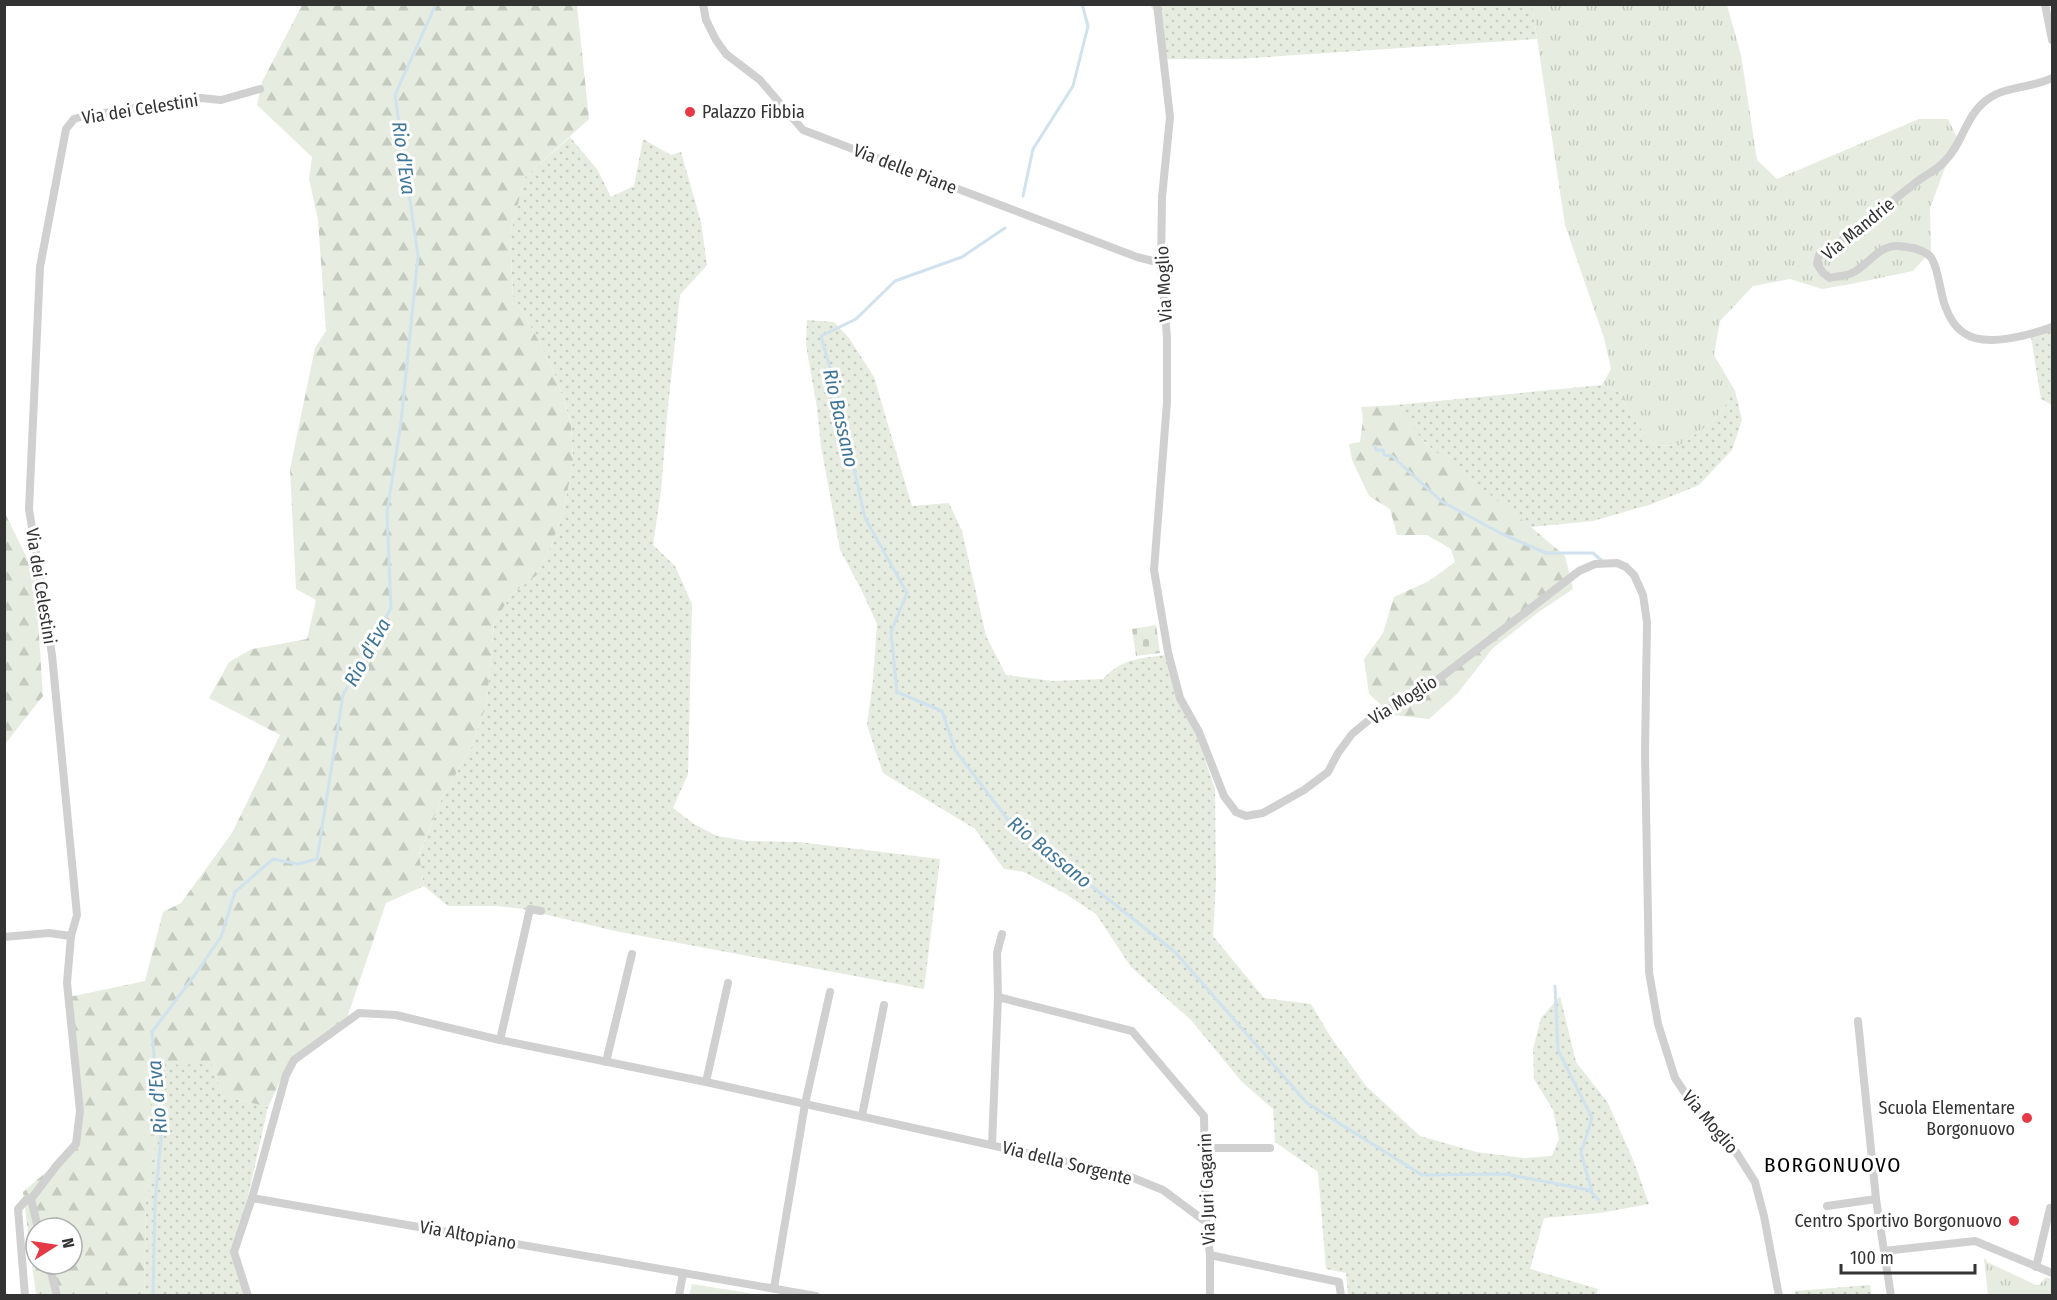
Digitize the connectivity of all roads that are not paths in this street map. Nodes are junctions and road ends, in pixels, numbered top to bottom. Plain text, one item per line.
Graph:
1 (703, 4) edge
2 (1157, 4) edge
3 (2044, 4) edge
4 (2052, 40) edge
5 (2052, 78) edge
6 (260, 88) dead end
7 (1161, 263) junction
8 (2052, 327) edge
9 (541, 911) dead end
10 (1002, 934) dead end
11 (71, 936) junction
12 (4, 937) edge
13 (632, 954) dead end
14 (728, 983) dead end
15 (830, 992) dead end
16 (998, 997) junction
17 (884, 1005) dead end
18 (1858, 1021) dead end
19 (500, 1040) junction
20 (606, 1062) junction
21 (706, 1082) junction
22 (805, 1104) junction
23 (862, 1116) junction
24 (992, 1145) junction
25 (1206, 1148) junction
26 (1270, 1148) dead end
27 (252, 1198) junction
28 (1876, 1199) junction
29 (31, 1201) junction
30 (1827, 1206) dead end
31 (2050, 1208) dead end
32 (35, 1216) edge
33 (1206, 1222) junction
34 (1884, 1251) junction
35 (1210, 1255) junction
36 (2036, 1268) junction
37 (683, 1272) junction
38 (2052, 1273) edge
39 (52, 1276) edge
40 (774, 1288) junction
41 (25, 1296) edge
42 (57, 1296) edge
43 (248, 1296) edge
44 (679, 1296) edge
45 (816, 1296) edge
46 (1210, 1296) edge
47 (1341, 1296) edge
48 (1779, 1296) edge
49 (1891, 1296) edge

1 - 7 street, Via delle Piane
2 - 7 street, Via Moglio
3 - 4 street
5 - 8 street, Via Mandrie
6 - 11 street, Via dei Celestini
7 - 48 street, Via Moglio
9 - 19 street
10 - 16 street
11 - 12 street
11 - 29 street, Via dei Celestini
13 - 20 street
14 - 21 street
15 - 22 street
16 - 24 street
16 - 25 street, Via Juri Gagarin
17 - 23 street
18 - 28 street
19 - 20 street
19 - 27 street
20 - 21 street
21 - 22 street
22 - 23 street
22 - 40 street
23 - 24 street, Via della Sorgente
24 - 33 street, Via della Sorgente
25 - 26 street
25 - 33 street, Via Juri Gagarin
27 - 37 street, Via Altopiano
27 - 43 street
28 - 30 street
28 - 34 street
29 - 32 street
29 - 41 street, Via dei Celestini
31 - 36 street
33 - 35 street, Via Juri Gagarin
34 - 36 street
34 - 49 street
35 - 46 street, Via Juri Gagarin
35 - 47 street
36 - 38 street
37 - 40 street, Via Altopiano
37 - 44 street
39 - 42 street
40 - 45 street, Via Altopiano

